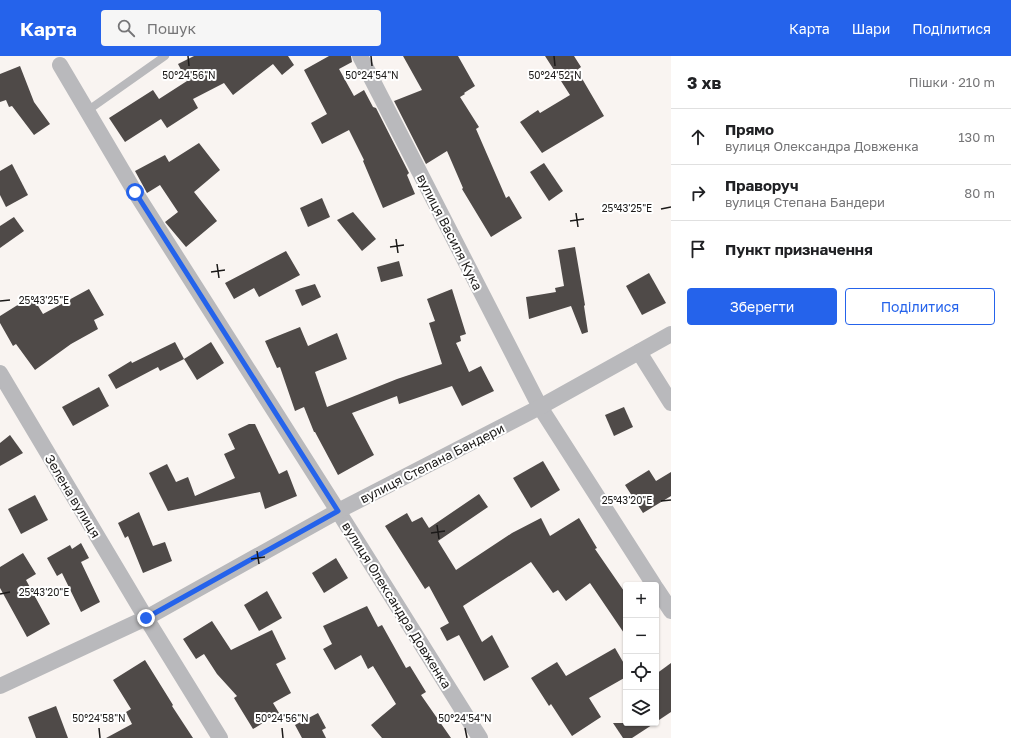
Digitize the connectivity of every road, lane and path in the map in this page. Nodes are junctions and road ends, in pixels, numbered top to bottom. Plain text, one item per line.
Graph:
1 (165, 56) edge
2 (360, 56) edge
3 (60, 65) dead end
4 (87, 111) junction
5 (671, 334) edge
6 (639, 352) junction
7 (0, 374) edge
8 (671, 403) edge
9 (540, 407) junction
10 (338, 511) junction
11 (652, 582) edge
12 (659, 593) edge
13 (671, 611) edge
14 (146, 618) junction
15 (0, 686) edge
16 (220, 738) edge
17 (480, 738) edge

1 - 4 lane
2 - 9 street, вулиця Василя Кука
3 - 4 street, вулиця Олександра Довженка
4 - 10 street, вулиця Олександра Довженка
5 - 6 street, вулиця Степана Бандери
6 - 8 street
6 - 9 street, вулиця Степана Бандери
7 - 14 street, Зелена вулиця
9 - 10 street, вулиця Степана Бандери
9 - 11 street, вулиця Василя Кука
10 - 14 street, вулиця Степана Бандери
10 - 17 street, вулиця Олександра Довженка
12 - 13 street
14 - 15 street, вулиця Степана Бандери
14 - 16 street, Зелена вулиця

